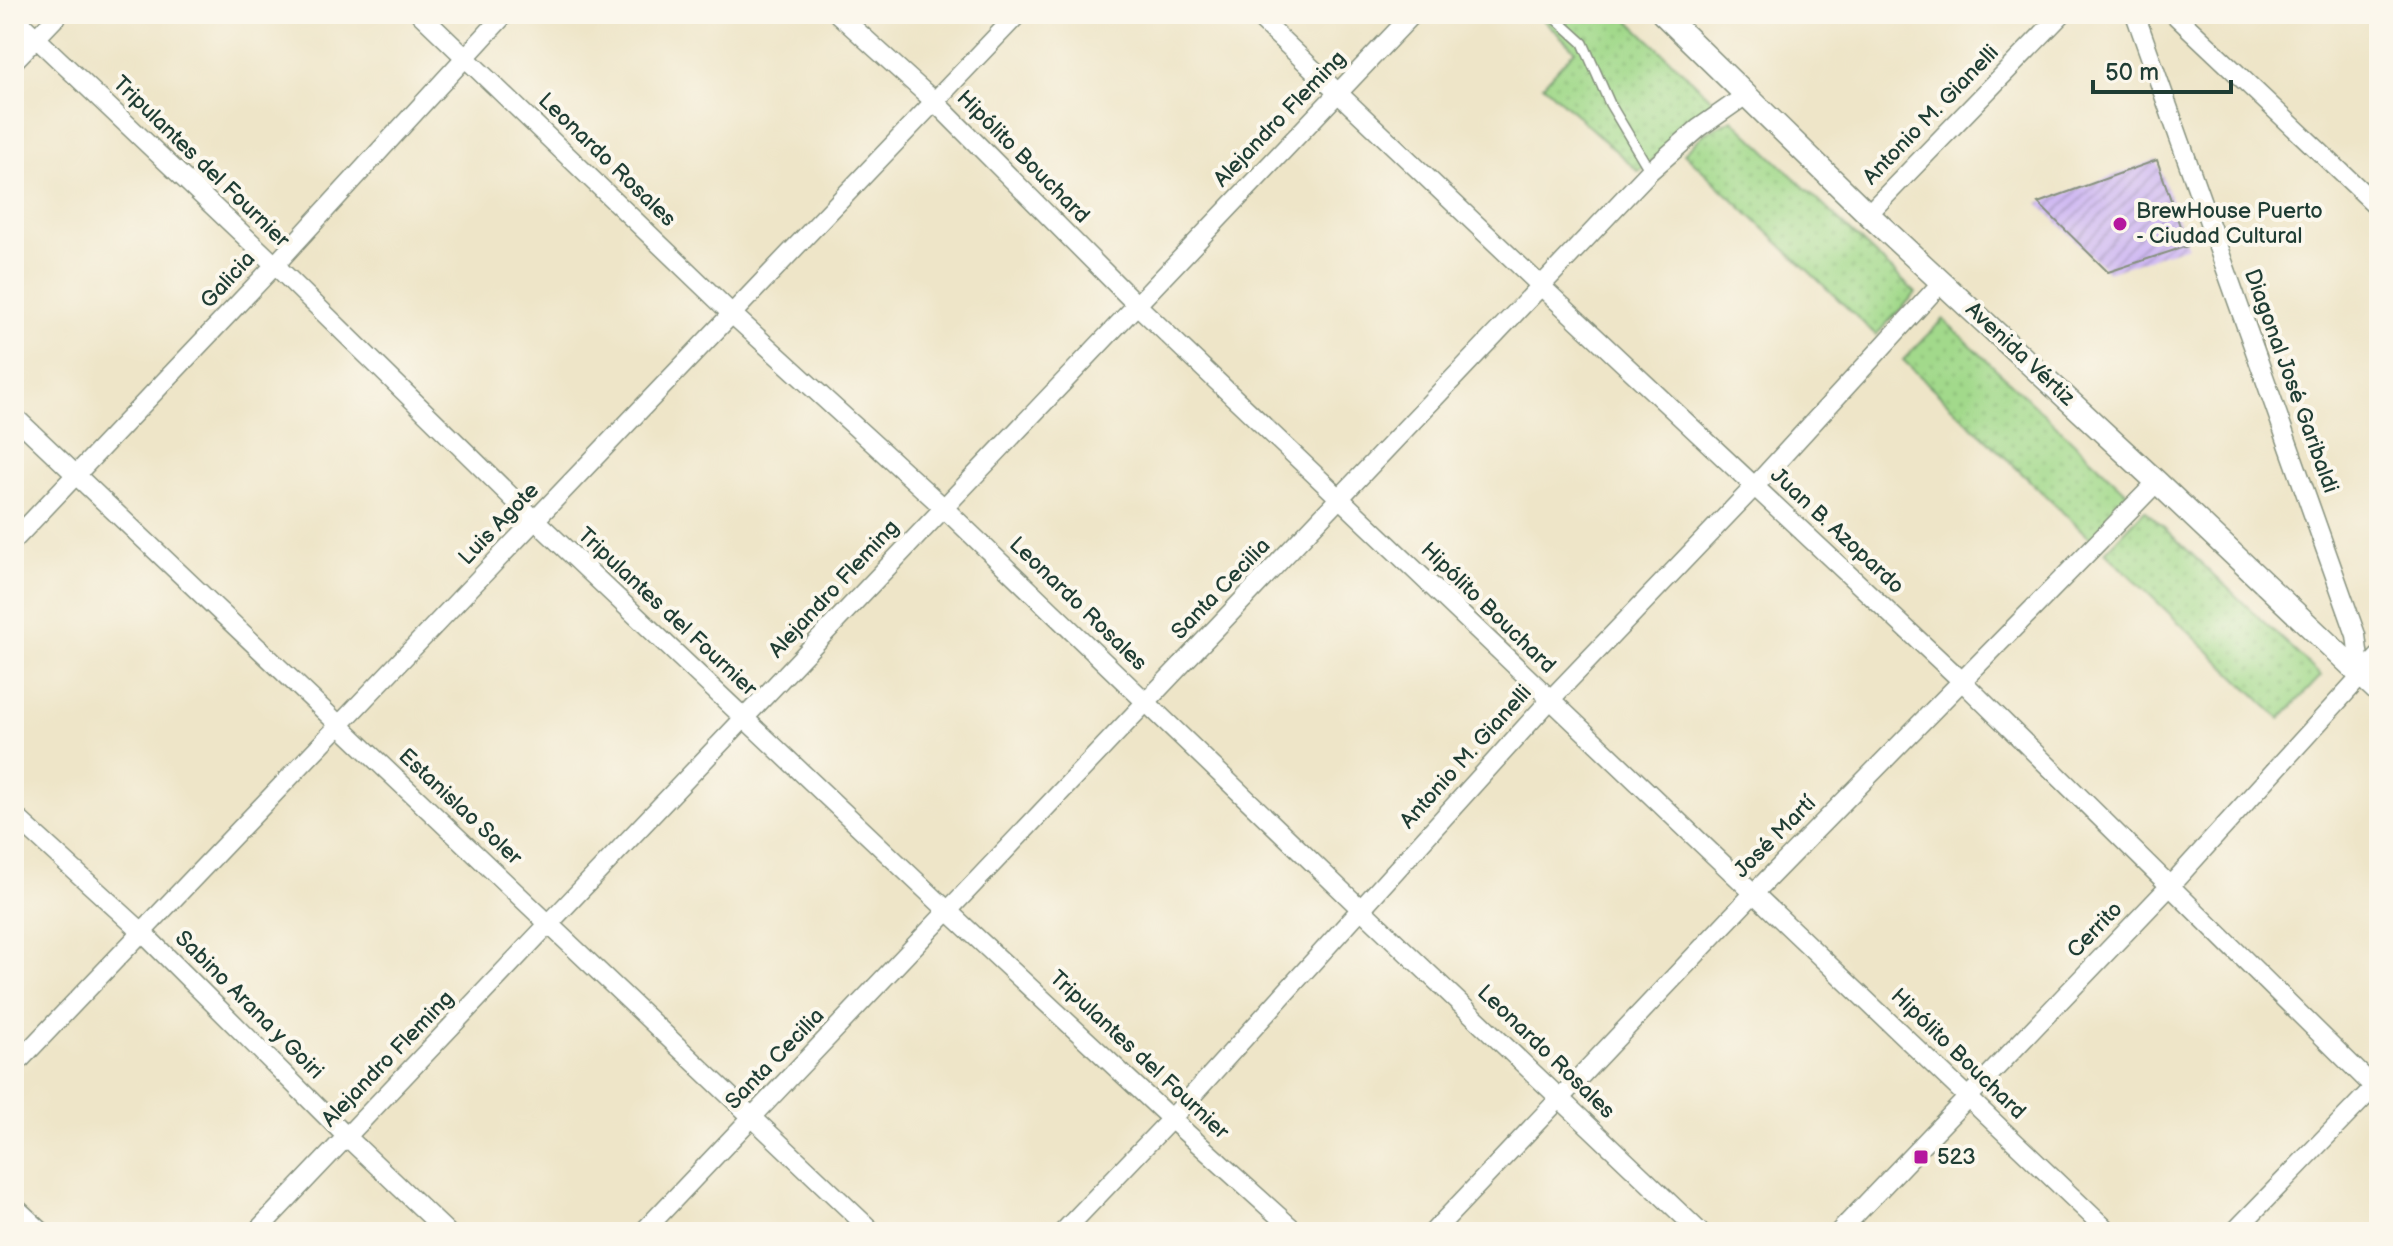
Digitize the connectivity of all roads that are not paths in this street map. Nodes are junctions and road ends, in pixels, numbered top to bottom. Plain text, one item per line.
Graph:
1 (59, 14) edge
2 (420, 14) edge
3 (505, 14) edge
4 (838, 14) edge
5 (1018, 14) edge
6 (1255, 14) edge
7 (1413, 14) edge
8 (1551, 14) edge
9 (1663, 14) edge
10 (2062, 14) edge
11 (2135, 14) edge
12 (2174, 14) edge
13 (14, 17) edge
14 (36, 38) junction
15 (465, 56) junction
16 (14, 61) edge
17 (1338, 94) junction
18 (1746, 95) junction
19 (934, 101) junction
20 (1650, 171) junction
21 (2379, 208) edge
22 (1868, 214) junction
23 (275, 265) junction
24 (1942, 282) junction
25 (1541, 286) junction
26 (1137, 305) junction
27 (732, 314) junction
28 (14, 416) edge
29 (76, 475) junction
30 (2157, 482) junction
31 (1754, 487) junction
32 (1340, 498) junction
33 (944, 508) junction
34 (535, 520) junction
35 (14, 540) edge
36 (2379, 656) edge
37 (2361, 675) junction
38 (1963, 682) junction
39 (2379, 692) edge
40 (1550, 700) junction
41 (1146, 703) junction
42 (744, 719) junction
43 (339, 726) junction
44 (14, 815) edge
45 (2169, 887) junction
46 (1754, 893) junction
47 (1362, 910) junction
48 (948, 911) junction
49 (549, 924) junction
50 (142, 932) junction
51 (14, 1066) edge
52 (2377, 1087) edge
53 (1559, 1098) junction
54 (1968, 1098) junction
55 (752, 1118) junction
56 (1171, 1119) junction
57 (347, 1137) junction
58 (14, 1206) edge
59 (42, 1232) edge
60 (256, 1232) edge
61 (447, 1232) edge
62 (643, 1232) edge
63 (873, 1232) edge
64 (1063, 1232) edge
65 (1296, 1232) edge
66 (1433, 1232) edge
67 (1700, 1232) edge
68 (1839, 1232) edge
69 (2109, 1232) edge
70 (2234, 1232) edge

1 - 14 street
2 - 15 street, Leonardo Rosales
3 - 15 street, Galicia
4 - 19 street, Hipólito Bouchard
5 - 19 street, Luis Agote
6 - 17 street, Juan B. Azopardo
7 - 17 street, Alejandro Fleming
8 - 20 lane
9 - 18 street, Avenida Vértiz
10 - 22 street, Antonio M. Gianelli
11 - 37 street, Diagonal José Garibaldi
12 - 21 street
13 - 14 street, Tripulantes del Fournier
14 - 16 street
14 - 23 street, Tripulantes del Fournier
15 - 23 street, Galicia
15 - 27 street, Leonardo Rosales
17 - 25 street, Juan B. Azopardo
17 - 26 street, Alejandro Fleming
18 - 20 street, Santa Cecilia
18 - 22 street, Avenida Vértiz
19 - 26 street, Hipólito Bouchard
19 - 27 street, Luis Agote
20 - 25 street, Santa Cecilia
22 - 24 street, Avenida Vértiz
23 - 29 street, Galicia
23 - 34 street, Tripulantes del Fournier
24 - 30 street, Avenida Vértiz
24 - 31 street, Antonio M. Gianelli
25 - 31 street, Juan B. Azopardo
25 - 32 street, Santa Cecilia
26 - 32 street, Hipólito Bouchard
26 - 33 street, Alejandro Fleming
27 - 33 street, Leonardo Rosales
27 - 34 street, Luis Agote
28 - 29 street, Estanislao Soler
29 - 35 street, Galicia
29 - 43 street, Estanislao Soler
30 - 37 street, Avenida Vértiz
30 - 38 street, José Martí
31 - 38 street, Juan B. Azopardo
31 - 40 street, Antonio M. Gianelli
32 - 40 street, Hipólito Bouchard
32 - 41 street, Santa Cecilia
33 - 41 street, Leonardo Rosales
33 - 42 street, Alejandro Fleming
34 - 42 street, Tripulantes del Fournier
34 - 43 street, Luis Agote
36 - 37 street, Cerrito
37 - 39 street, Avenida Vértiz
37 - 45 street, Cerrito
38 - 45 street, Juan B. Azopardo
38 - 46 street, José Martí
40 - 46 street, Hipólito Bouchard
40 - 47 street, Antonio M. Gianelli
41 - 47 street, Leonardo Rosales
41 - 48 street, Santa Cecilia
42 - 48 street, Tripulantes del Fournier
42 - 49 street, Alejandro Fleming
43 - 49 street, Estanislao Soler
43 - 50 street, Luis Agote
44 - 50 street, Sabino Arana y Goiri
45 - 52 street, Juan B. Azopardo
45 - 54 street, Cerrito
46 - 53 street, José Martí
46 - 54 street, Hipólito Bouchard
47 - 53 street, Leonardo Rosales
47 - 56 street, Antonio M. Gianelli
48 - 55 street, Santa Cecilia
48 - 56 street, Tripulantes del Fournier
49 - 55 street, Estanislao Soler
49 - 57 street, Alejandro Fleming
50 - 51 street, Luis Agote
50 - 57 street, Sabino Arana y Goiri
52 - 70 street
53 - 66 street, José Martí
53 - 67 street, Leonardo Rosales
54 - 68 street, Cerrito
54 - 69 street, Hipólito Bouchard
55 - 62 street, Santa Cecilia
55 - 63 street, Estanislao Soler
56 - 64 street, Antonio M. Gianelli
56 - 65 street, Tripulantes del Fournier
57 - 60 street, Alejandro Fleming
57 - 61 street, Sabino Arana y Goiri
58 - 59 street

